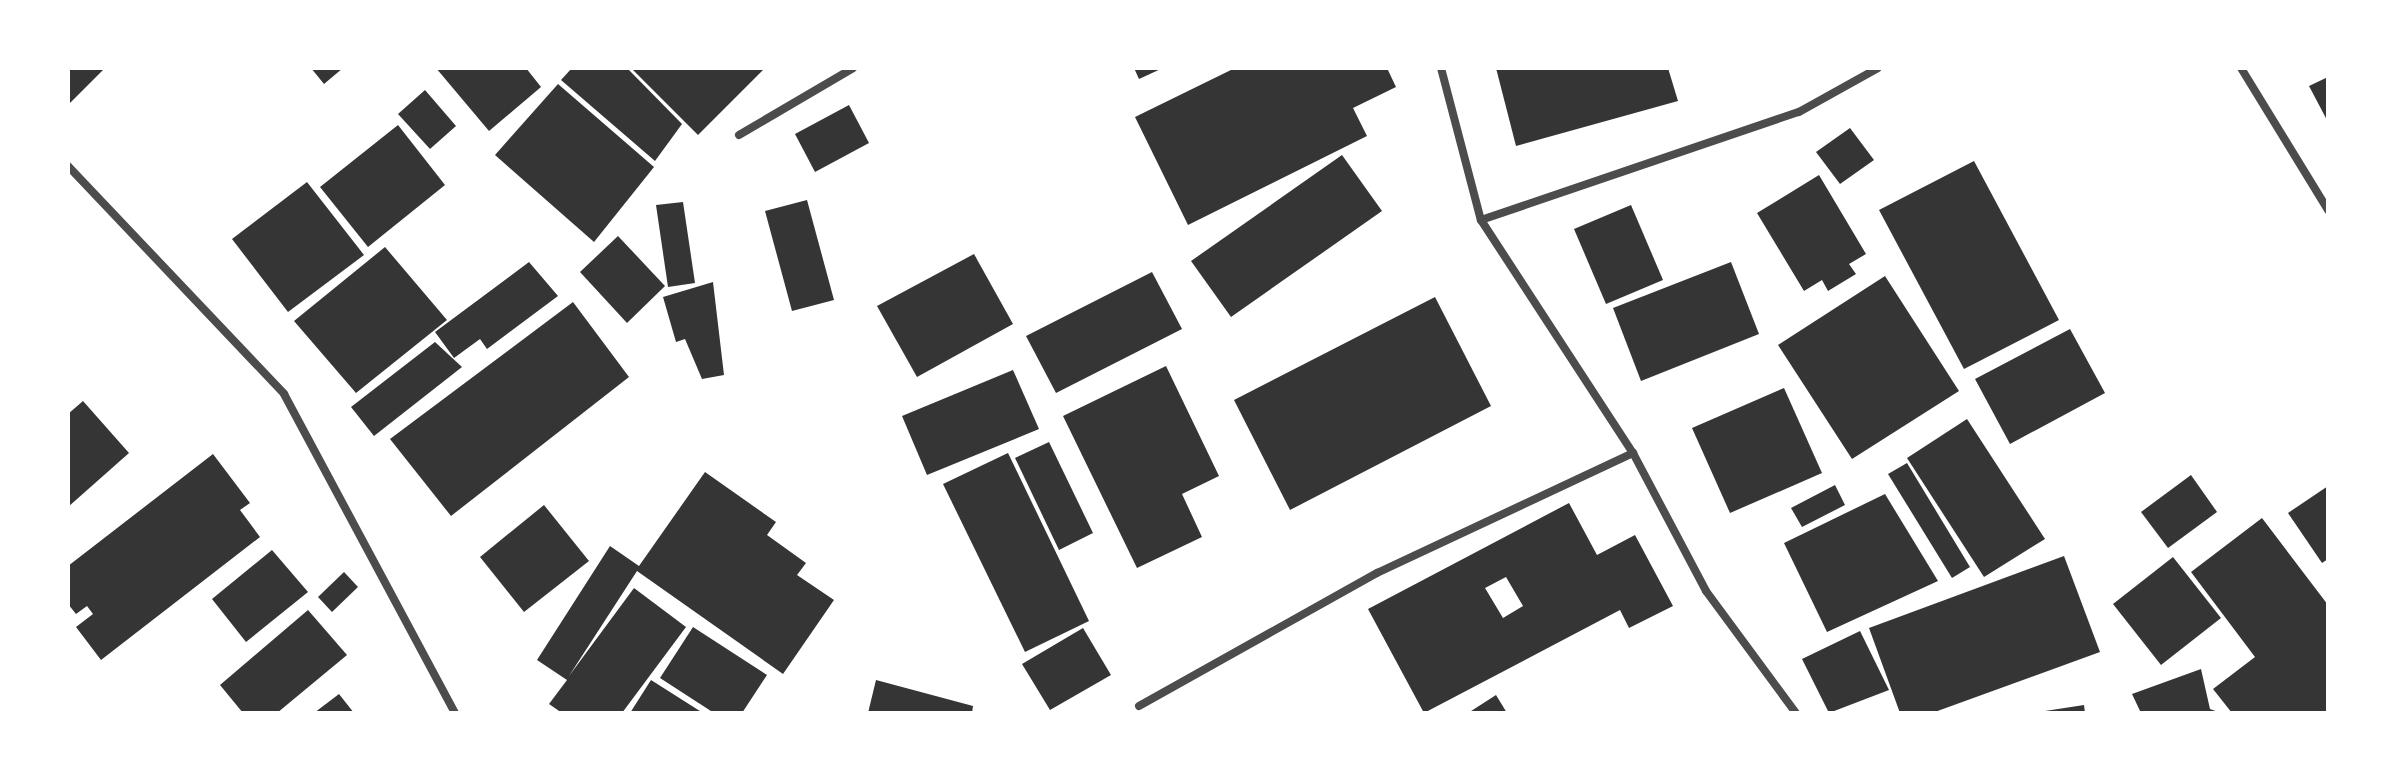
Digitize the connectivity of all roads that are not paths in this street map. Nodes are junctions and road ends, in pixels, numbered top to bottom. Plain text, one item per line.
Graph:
1 (853, 68) edge
2 (1441, 68) edge
3 (1878, 68) edge
4 (2241, 68) edge
5 (739, 135) dead end
6 (68, 166) edge
7 (2328, 210) edge
8 (1481, 220) junction
9 (1633, 453) junction
10 (1139, 706) dead end
11 (455, 713) edge
12 (1796, 713) edge

1 - 5 street
2 - 8 street
3 - 8 street
4 - 7 street
6 - 11 street
8 - 9 street
9 - 10 street
9 - 12 street

